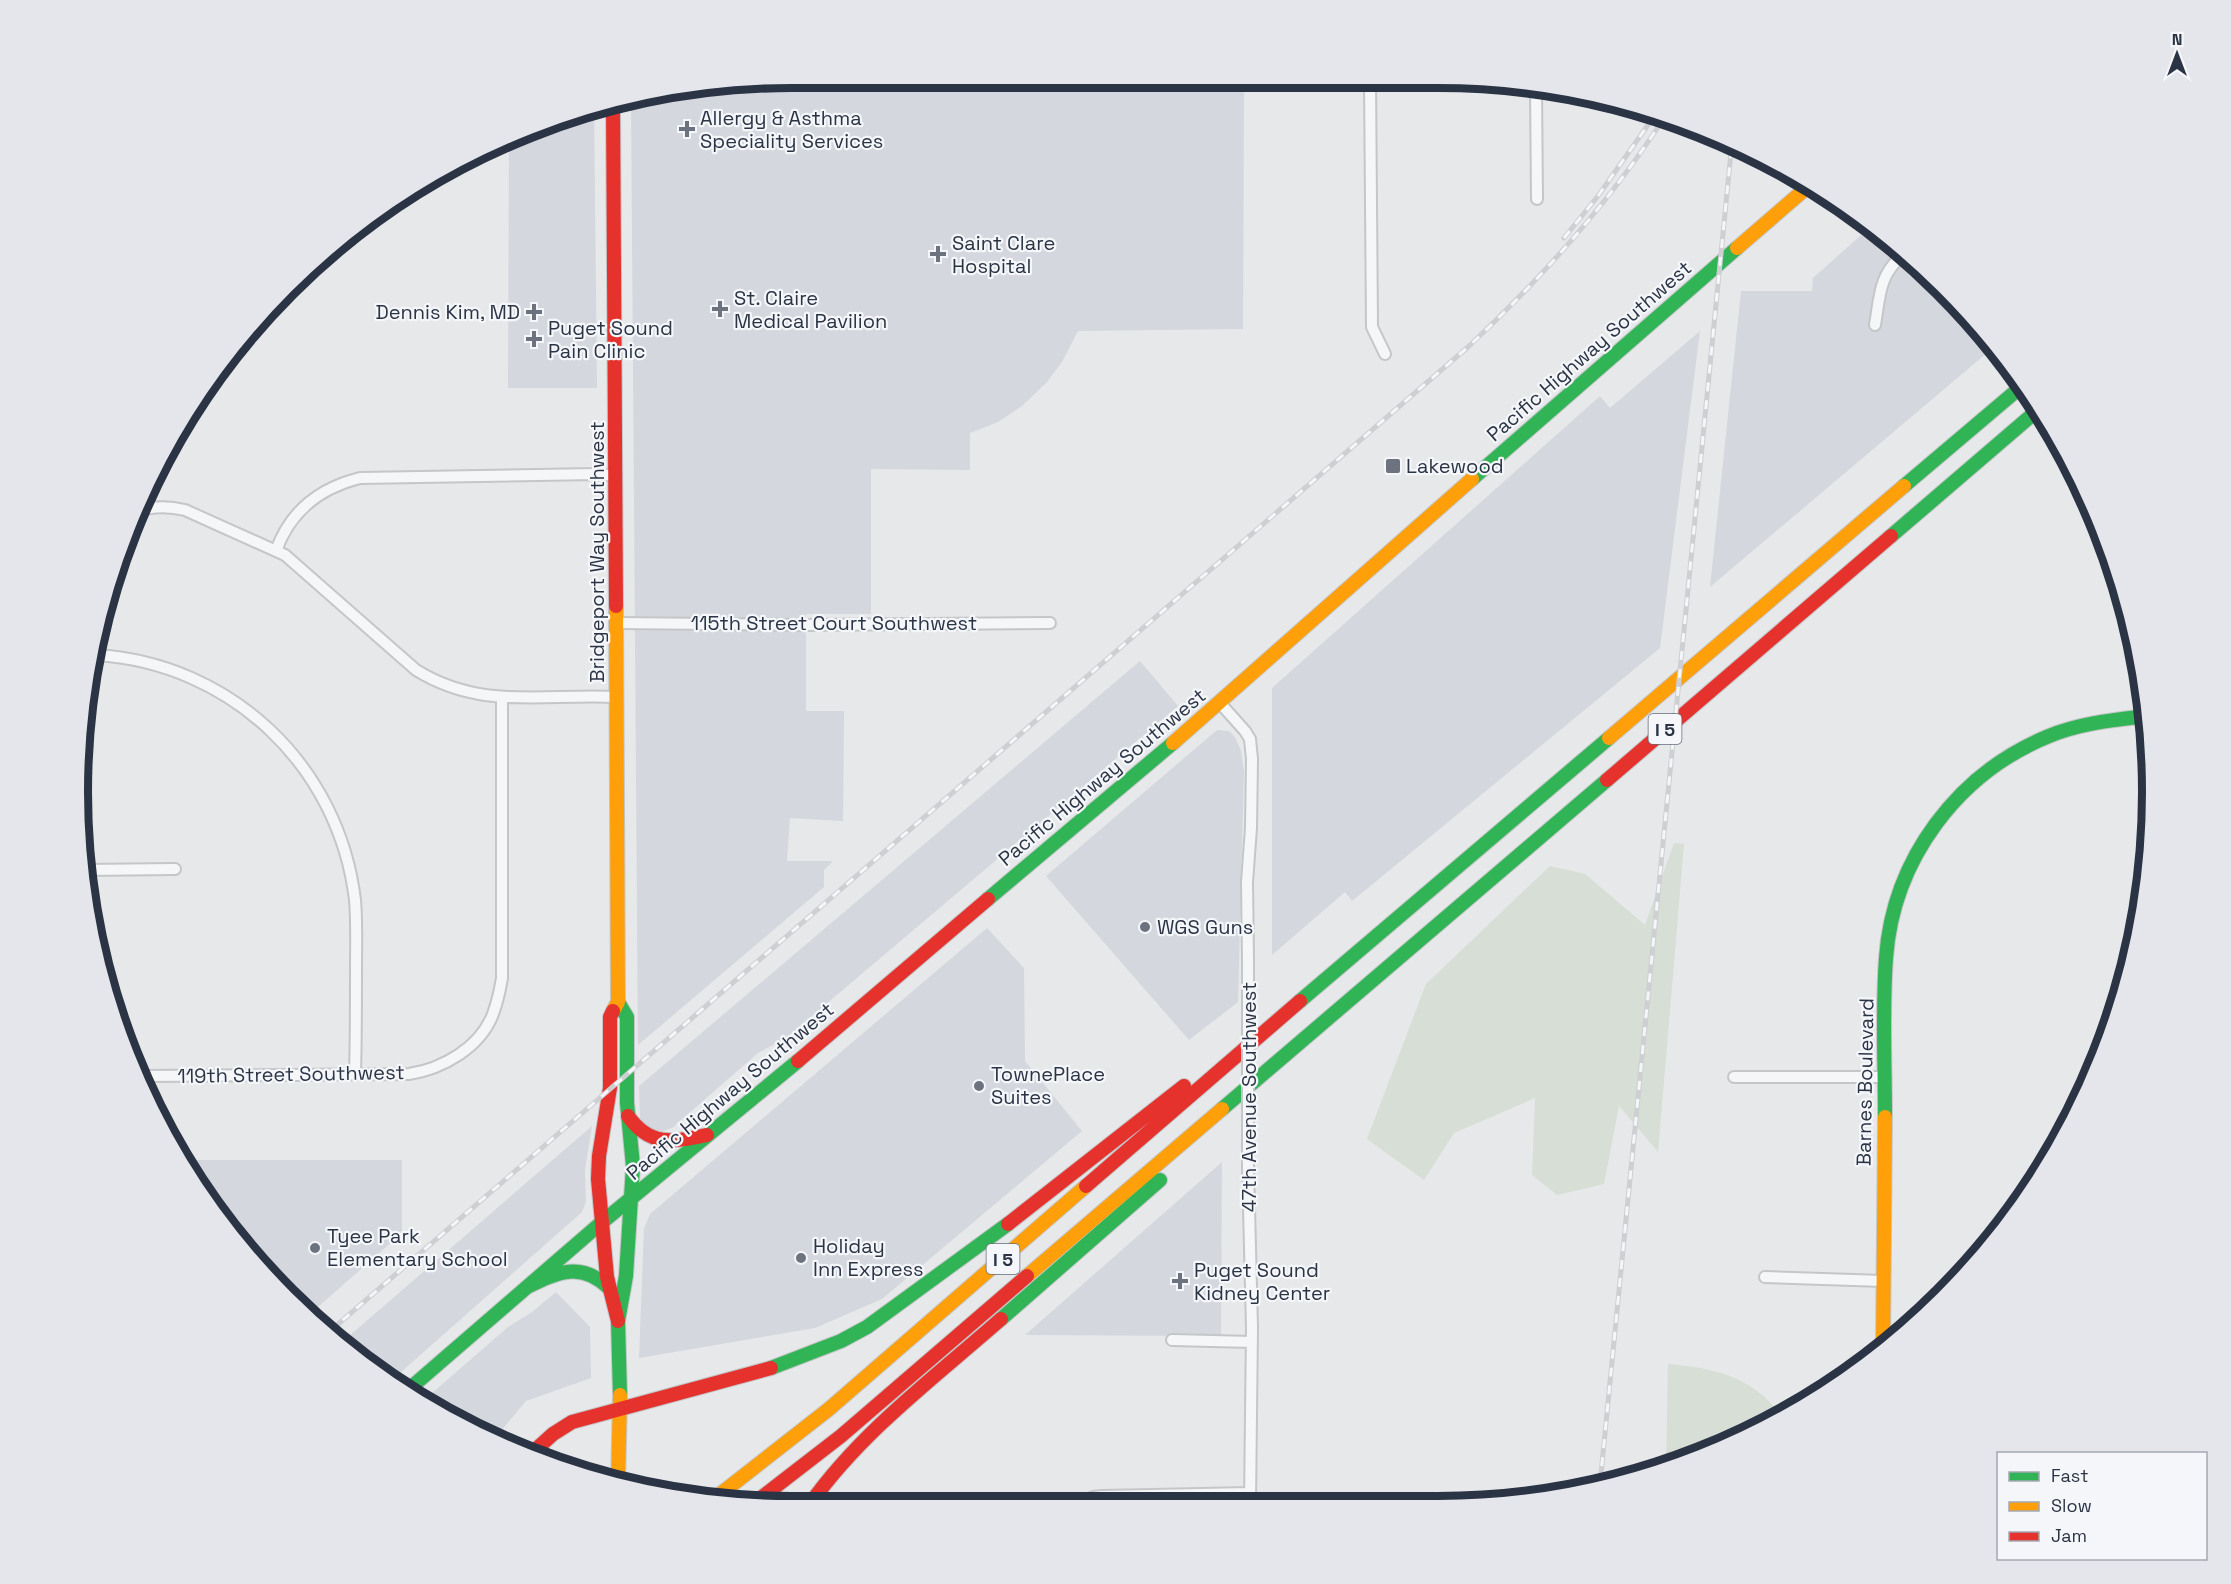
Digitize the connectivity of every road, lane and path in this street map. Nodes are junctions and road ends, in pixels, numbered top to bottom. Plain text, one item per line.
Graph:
1 (1370, 89) edge
2 (1536, 96) edge
3 (613, 111) edge
4 (1804, 191) edge
5 (1536, 199) dead end
6 (1898, 259) edge
7 (1875, 325) dead end
8 (1384, 354) dead end
9 (2016, 391) edge
10 (2032, 415) edge
11 (616, 476) junction
12 (148, 509) edge
13 (276, 551) junction
14 (1050, 622) dead end
15 (617, 623) junction
16 (102, 656) edge
17 (502, 697) junction
18 (617, 697) junction
19 (1220, 703) junction
20 (2138, 717) edge
21 (93, 870) edge
22 (175, 870) dead end
23 (618, 1002) junction
24 (1286, 1014) junction
25 (1292, 1050) junction
26 (355, 1074) junction
27 (149, 1076) edge
28 (1734, 1077) dead end
29 (1884, 1077) junction
30 (628, 1116) junction
31 (707, 1135) junction
32 (632, 1198) junction
33 (601, 1223) junction
34 (1765, 1277) dead end
35 (1883, 1281) junction
36 (527, 1287) junction
37 (609, 1288) junction
38 (623, 1294) junction
39 (618, 1321) junction
40 (1883, 1337) edge
41 (1172, 1340) dead end
42 (1252, 1342) junction
43 (414, 1385) edge
44 (620, 1409) junction
45 (539, 1448) edge
46 (618, 1474) edge
47 (724, 1492) edge
48 (765, 1495) edge
49 (815, 1496) edge
50 (1250, 1496) edge

1 - 8 street
2 - 5 street
3 - 11 main road, Bridgeport Way Southwest
4 - 19 main road, Pacific Highway Southwest
6 - 7 street
9 - 24 main road, I 5
10 - 25 main road, I 5
11 - 13 street
11 - 15 main road, Bridgeport Way Southwest
12 - 13 street
13 - 17 street
14 - 15 street, 115th Street Court Southwest
15 - 18 main road, Bridgeport Way Southwest
16 - 26 street
17 - 18 street
17 - 26 street, 119th Street Southwest
18 - 23 main road, Bridgeport Way Southwest
19 - 31 main road, Pacific Highway Southwest
19 - 42 street, 47th Avenue Southwest, bridge
20 - 29 main road, Barnes Boulevard
21 - 22 street
23 - 30 main road, Bridgeport Way Southwest
23 - 33 main road, Bridgeport Way Southwest
24 - 44 main road
24 - 47 main road, I 5
25 - 48 main road, I 5
25 - 49 main road
26 - 27 street, 119th Street Southwest
28 - 29 street
29 - 35 main road, Barnes Boulevard
30 - 31 main road
30 - 32 main road, Bridgeport Way Southwest
31 - 32 main road, Pacific Highway Southwest
32 - 33 main road, Pacific Highway Southwest
32 - 38 main road, Bridgeport Way Southwest
33 - 36 main road, Pacific Highway Southwest
33 - 37 main road, Bridgeport Way Southwest
33 - 38 main road
34 - 35 street
35 - 40 main road, Barnes Boulevard
36 - 37 main road
36 - 43 main road, Pacific Highway Southwest
37 - 39 main road, Bridgeport Way Southwest
38 - 39 main road, Bridgeport Way Southwest
39 - 44 main road, Bridgeport Way Southwest
41 - 42 street
42 - 50 street, 47th Avenue Southwest
44 - 45 main road
44 - 46 main road, Bridgeport Way Southwest

